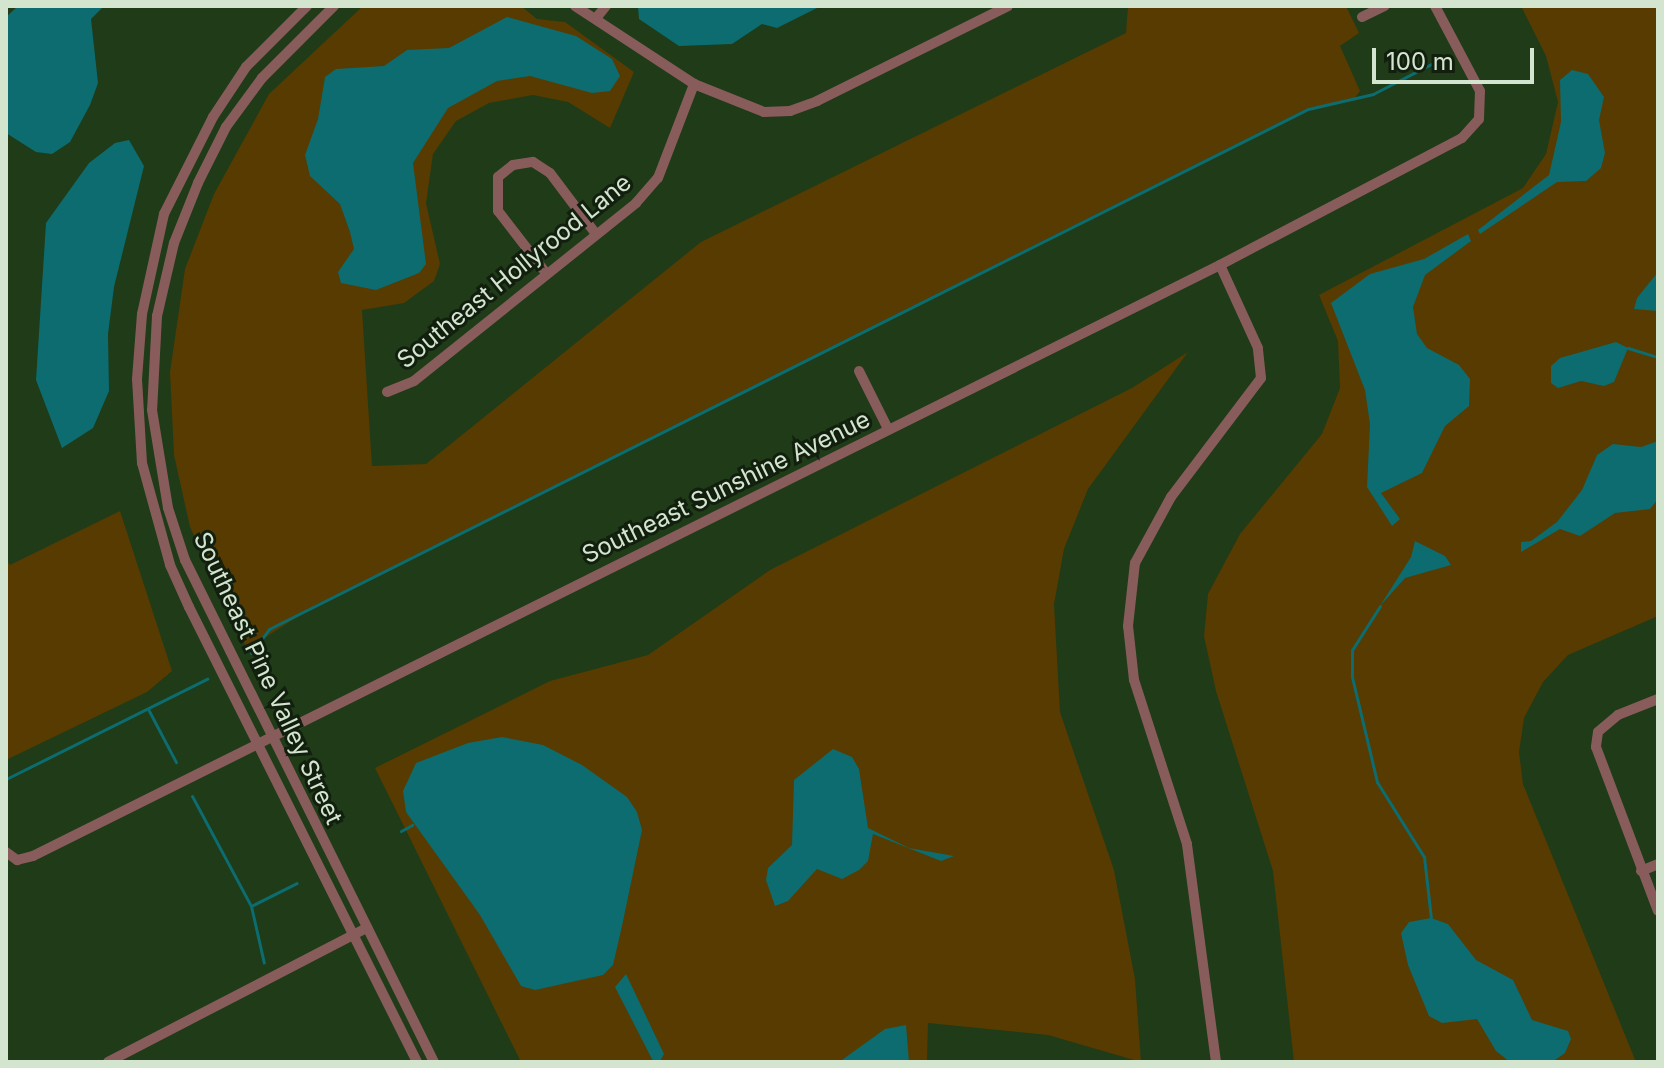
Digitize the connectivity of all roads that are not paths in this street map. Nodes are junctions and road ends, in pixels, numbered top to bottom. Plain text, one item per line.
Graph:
1 (307, 6) edge
2 (334, 6) edge
3 (575, 6) edge
4 (590, 6) edge
5 (606, 6) edge
6 (1008, 6) edge
7 (1385, 6) edge
8 (1435, 6) edge
9 (597, 17) junction
10 (1362, 17) dead end
11 (694, 84) junction
12 (596, 234) junction
13 (1220, 265) junction
14 (546, 273) junction
15 (859, 371) dead end
16 (387, 392) dead end
17 (888, 429) junction
18 (1658, 699) edge
19 (271, 735) junction
20 (256, 742) junction
21 (6, 852) edge
22 (1658, 864) edge
23 (1641, 871) junction
24 (1658, 911) edge
25 (367, 928) junction
26 (353, 935) junction
27 (108, 1062) edge
28 (417, 1062) edge
29 (434, 1062) edge
30 (1216, 1062) edge

1 - 20 street, Southeast Pine Valley Street
2 - 19 street, Southeast Pine Valley Street
3 - 9 street
4 - 9 street
5 - 9 street
6 - 11 street
7 - 10 street
8 - 13 street, Southeast Sunshine Avenue
9 - 11 street
11 - 12 street, Southeast Hollyrood Lane
12 - 14 street, Southeast Hollyrood Lane
12 - 14 street
13 - 17 street, Southeast Sunshine Avenue
13 - 30 street
14 - 16 street, Southeast Hollyrood Lane
15 - 17 street
17 - 19 street, Southeast Sunshine Avenue
18 - 23 street
19 - 20 street, Southeast Sunshine Avenue
19 - 25 street, Southeast Pine Valley Street
20 - 21 street, Southeast Sunshine Avenue
20 - 26 street, Southeast Pine Valley Street
22 - 23 street
23 - 24 street
25 - 26 street
25 - 29 street, Southeast Pine Valley Street
26 - 27 street
26 - 28 street, Southeast Pine Valley Street

